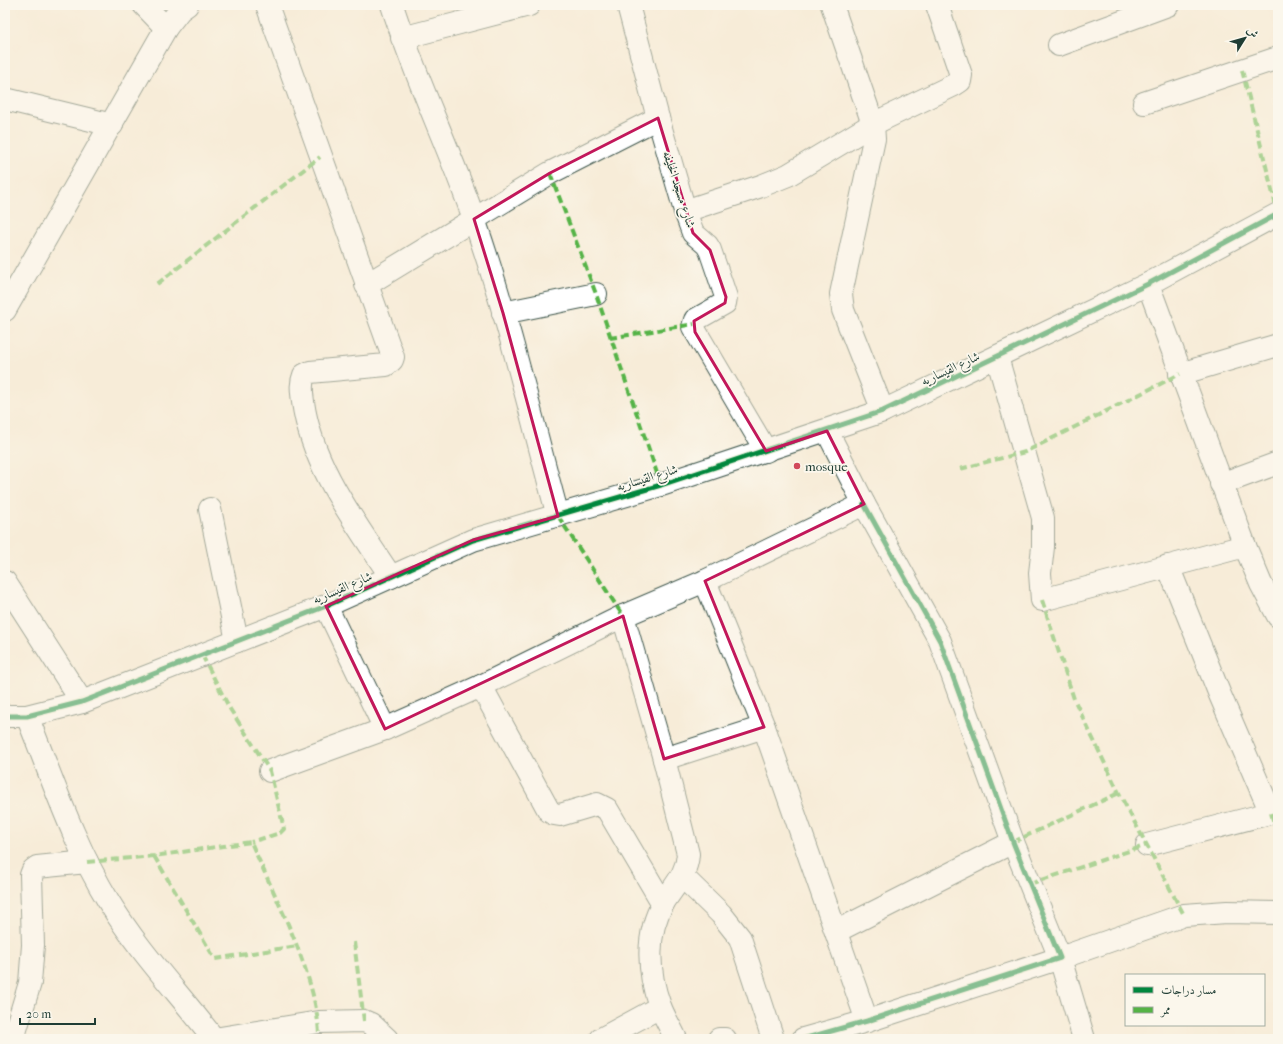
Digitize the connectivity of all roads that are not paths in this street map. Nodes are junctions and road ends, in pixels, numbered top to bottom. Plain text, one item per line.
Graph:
1 (144, 5) edge
2 (187, 5) edge
3 (267, 5) edge
4 (392, 5) edge
5 (529, 5) edge
6 (628, 5) edge
7 (832, 5) edge
8 (937, 5) edge
9 (1168, 5) edge
10 (166, 28) junction
11 (402, 38) junction
12 (1059, 45) dead end
13 (1278, 58) edge
14 (5, 99) edge
15 (1144, 103) dead end
16 (658, 118) junction
17 (873, 124) junction
18 (112, 126) junction
19 (685, 211) junction
20 (1278, 214) edge
21 (474, 219) junction
22 (1148, 284) junction
23 (366, 285) junction
24 (596, 294) dead end
25 (5, 310) edge
26 (503, 313) junction
27 (1278, 345) edge
28 (996, 357) junction
29 (1180, 374) junction
30 (883, 412) junction
31 (827, 431) junction
32 (766, 451) junction
33 (1278, 463) edge
34 (1222, 484) junction
35 (864, 504) junction
36 (210, 509) dead end
37 (558, 516) junction
38 (1245, 546) junction
39 (1168, 566) junction
40 (391, 577) junction
41 (705, 581) junction
42 (5, 582) edge
43 (326, 606) junction
44 (623, 616) junction
45 (1278, 616) edge
46 (237, 641) junction
47 (481, 686) junction
48 (82, 702) junction
49 (5, 716) edge
50 (27, 716) junction
51 (764, 727) junction
52 (385, 729) junction
53 (664, 758) junction
54 (270, 771) dead end
55 (1275, 812) edge
56 (1013, 842) junction
57 (1147, 845) dead end
58 (87, 862) junction
59 (682, 876) junction
60 (663, 904) junction
61 (1278, 913) edge
62 (837, 931) junction
63 (1060, 958) junction
64 (660, 1007) junction
65 (867, 1021) junction
66 (610, 1037) edge
67 (14, 1039) edge
68 (214, 1039) edge
69 (387, 1039) edge
70 (676, 1039) edge
71 (719, 1039) edge
72 (725, 1039) edge
73 (773, 1039) edge
74 (804, 1039) edge
75 (1084, 1039) edge

1 - 10 street
2 - 10 street
3 - 23 street
4 - 11 street
5 - 11 street
6 - 16 street, شارع مسجد الخليفه
7 - 17 street
8 - 17 street
9 - 12 street
10 - 18 street
11 - 21 street
13 - 15 street
14 - 18 street
16 - 19 street, شارع مسجد الخليفه
16 - 21 street
17 - 19 street
17 - 30 street
18 - 25 street
19 - 32 street, شارع مسجد الخليفه
20 - 22 street, شارع القيساريه
21 - 23 street
21 - 26 street
22 - 28 street, شارع القيساريه
22 - 29 street
23 - 40 street
24 - 26 street
26 - 37 street
27 - 29 street
28 - 30 street, شارع القيساريه
28 - 39 street
29 - 34 street
30 - 31 street, شارع القيساريه
31 - 32 street, شارع القيساريه
31 - 35 street
32 - 37 street, شارع القيساريه
33 - 34 street
34 - 38 street
35 - 41 street
35 - 56 street
36 - 46 street
37 - 40 street, شارع القيساريه
38 - 39 street
38 - 45 street
39 - 55 street
40 - 43 street, شارع القيساريه
41 - 44 street
41 - 51 street
42 - 48 street
43 - 46 street, شارع القيساريه
43 - 52 street
44 - 47 street
44 - 53 street
46 - 48 street, شارع القيساريه
47 - 52 street
47 - 60 street
48 - 50 street, شارع القيساريه
49 - 50 street, شارع القيساريه
50 - 58 street
51 - 53 street
51 - 62 street
52 - 54 street
53 - 59 street
55 - 57 street
56 - 62 street
56 - 63 street
58 - 67 street
58 - 68 street
59 - 60 street
59 - 73 street
60 - 64 street
61 - 63 street
62 - 65 street
63 - 65 street
63 - 75 street
64 - 66 street
64 - 70 street
65 - 74 street
68 - 69 street
71 - 72 street

